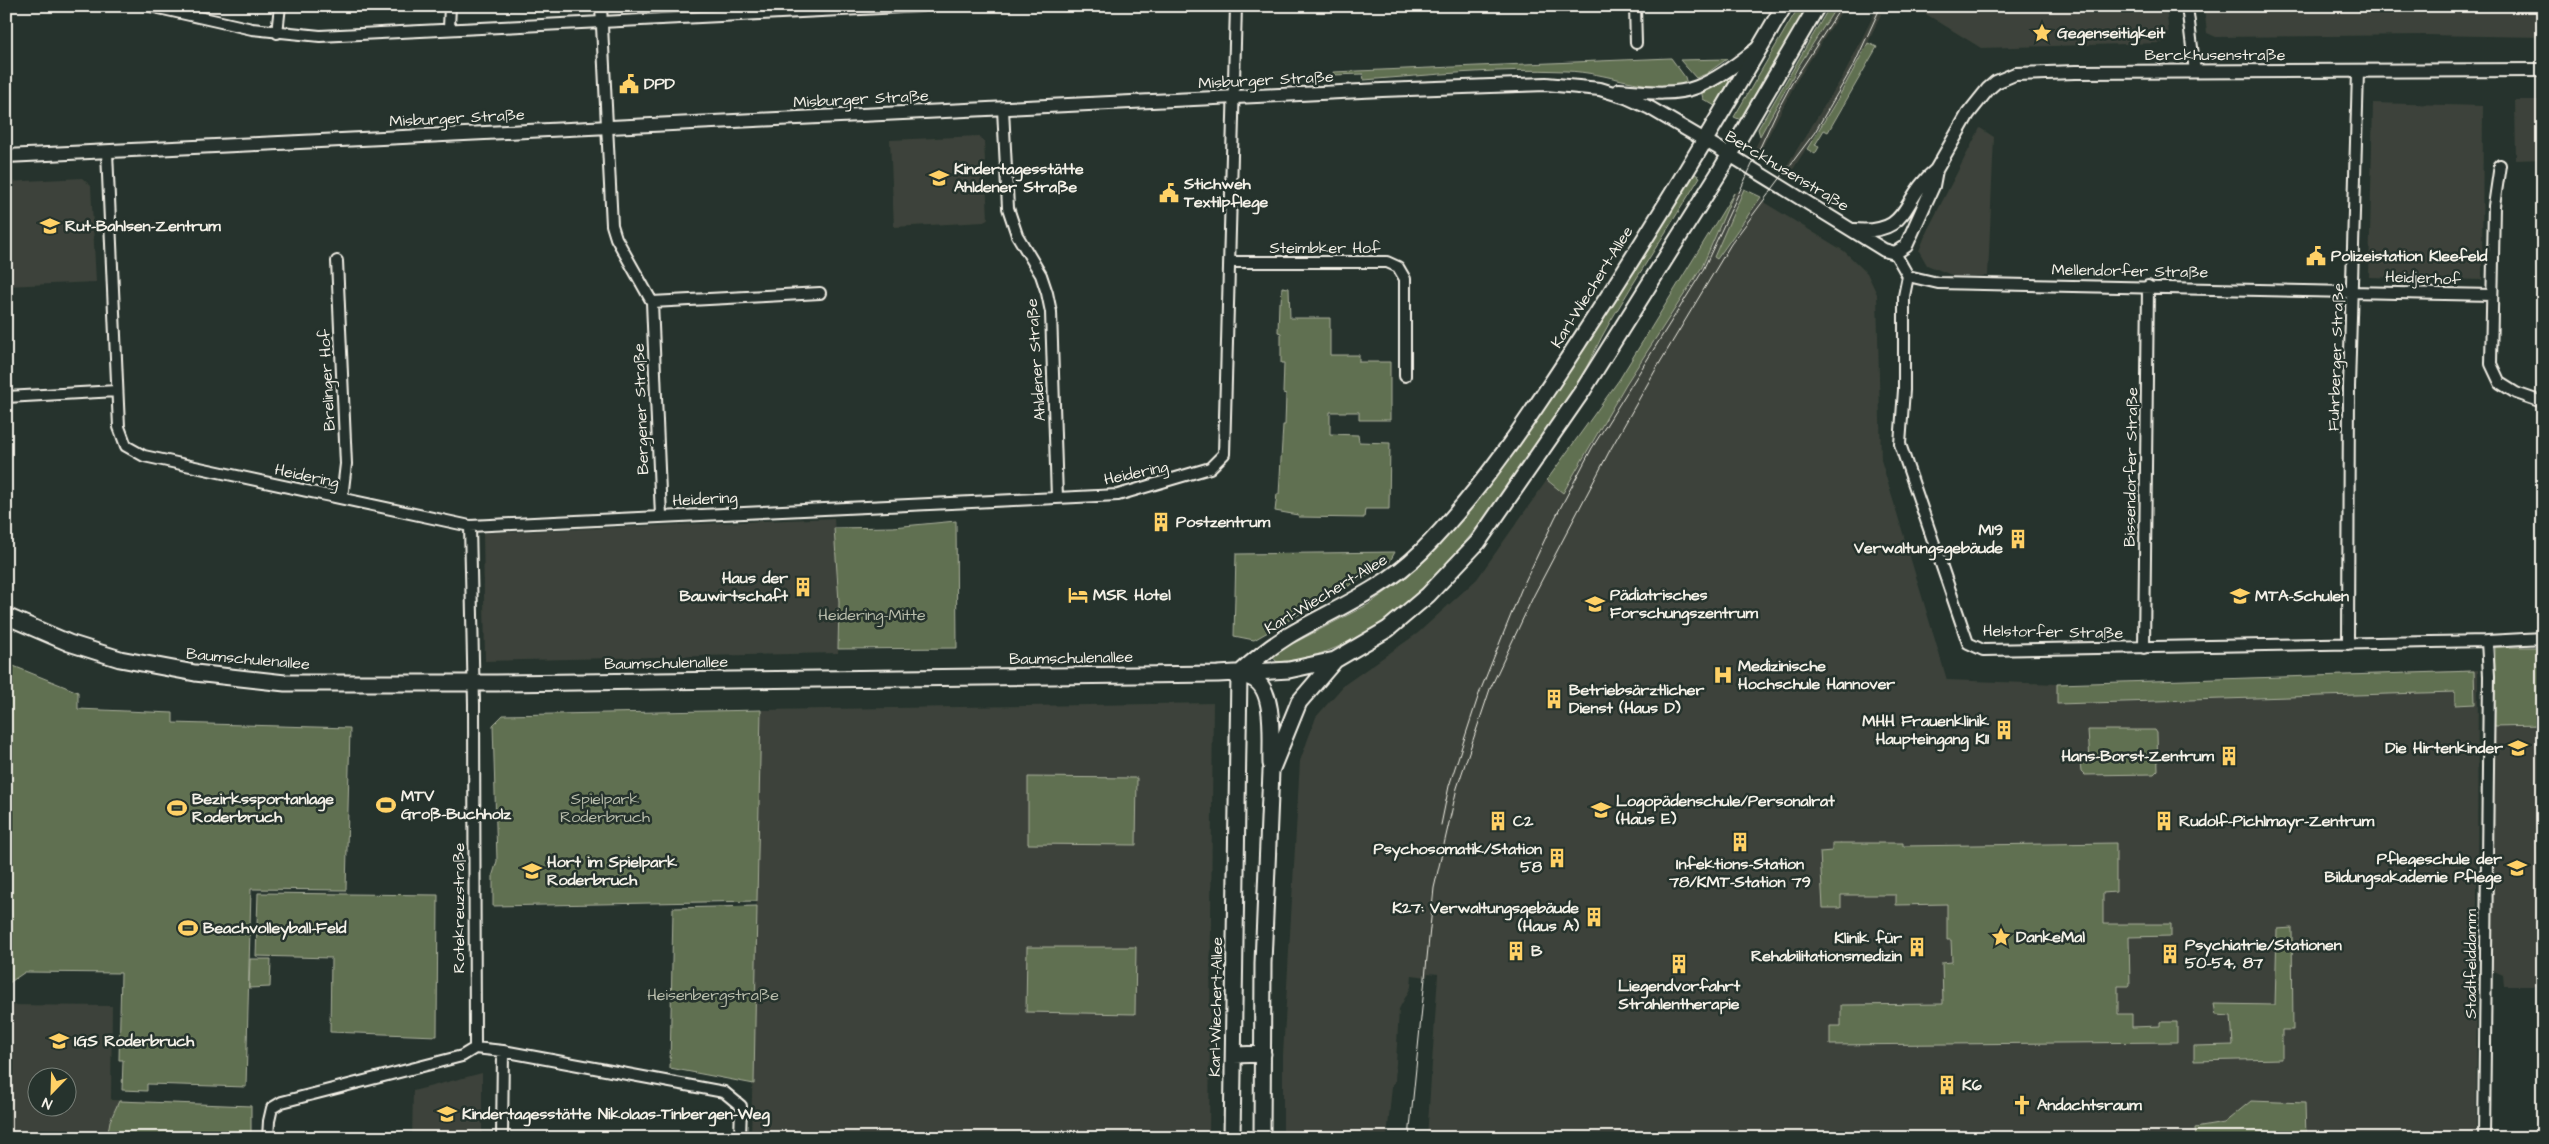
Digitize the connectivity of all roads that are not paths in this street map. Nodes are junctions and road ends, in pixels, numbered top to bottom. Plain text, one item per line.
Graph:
1 (150, 6) edge
2 (280, 6) edge
3 (450, 6) edge
4 (601, 6) edge
5 (922, 6) edge
6 (1236, 6) edge
7 (1635, 6) edge
8 (1784, 6) edge
9 (1817, 6) edge
10 (2187, 6) edge
11 (896, 7) edge
12 (748, 10) edge
13 (601, 23) junction
14 (449, 28) junction
15 (277, 33) junction
16 (1636, 43) dead end
17 (1761, 46) junction
18 (2543, 70) edge
19 (2195, 72) junction
20 (2358, 72) junction
21 (1600, 89) junction
22 (1235, 98) junction
23 (1003, 109) junction
24 (607, 127) junction
25 (1705, 141) junction
26 (107, 152) junction
27 (1730, 155) junction
28 (6, 156) edge
29 (2500, 165) dead end
30 (1936, 170) junction
31 (1851, 230) junction
32 (1895, 253) junction
33 (337, 261) dead end
34 (1230, 262) junction
35 (1908, 276) junction
36 (2148, 286) junction
37 (2353, 292) junction
38 (820, 293) dead end
39 (2492, 295) junction
40 (652, 302) junction
41 (1405, 376) dead end
42 (117, 391) junction
43 (6, 396) edge
44 (2542, 402) dead end
45 (342, 498) junction
46 (1057, 498) junction
47 (661, 516) junction
48 (470, 526) junction
49 (6, 616) edge
50 (2543, 638) edge
51 (2487, 642) junction
52 (2348, 644) junction
53 (2144, 648) junction
54 (1335, 660) junction
55 (1239, 674) junction
56 (473, 683) junction
57 (1271, 771) junction
58 (475, 1048) junction
59 (503, 1050) junction
60 (1263, 1054) junction
61 (1234, 1055) junction
62 (268, 1138) edge
63 (502, 1138) edge
64 (740, 1138) edge
65 (1232, 1138) edge
66 (1262, 1138) edge
67 (2484, 1138) edge

1 - 15 street
2 - 15 street
3 - 14 street
4 - 13 street, Bergener Straße
5 - 11 street
6 - 22 street, Heidering
7 - 16 street
8 - 17 main road, Karl-Wiechert-Allee
9 - 27 main road
10 - 19 street
11 - 12 street
12 - 13 street
13 - 14 street
13 - 24 street, Bergener Straße
14 - 15 street
17 - 21 street
17 - 25 main road, Karl-Wiechert-Allee
18 - 20 street, Berckhusenstraße
19 - 20 street, Berckhusenstraße
19 - 30 street, Berckhusenstraße
20 - 37 street, Fuhrberger Straße
21 - 22 street, Misburger Straße
21 - 25 street, Misburger Straße
22 - 23 street, Misburger Straße
22 - 34 street, Heidering
23 - 24 street, Misburger Straße
23 - 46 street, Ahldener Straße
24 - 26 street, Misburger Straße
24 - 40 street, Bergener Straße
25 - 27 street, Berckhusenstraße
25 - 55 main road, Karl-Wiechert-Allee
26 - 28 street, Misburger Straße
26 - 42 street, Heidering
27 - 31 street, Berckhusenstraße
27 - 54 main road
29 - 39 street
30 - 31 street, Berckhusenstraße
30 - 32 street, Berckhusenstraße
31 - 32 street, Berckhusenstraße
32 - 35 street
33 - 45 street, Brelinger Hof
34 - 41 street, Steimbker Hof
34 - 46 street, Heidering
35 - 36 street, Mellendorfer Straße
35 - 53 street, Helstorfer Straße
36 - 37 street, Mellendorfer Straße
36 - 53 street, Bissendorfer Straße
37 - 39 street, Heidjerhof
37 - 52 street, Fuhrberger Straße
38 - 40 street
39 - 44 street
40 - 47 street, Bergener Straße
42 - 43 street
42 - 45 street, Heidering
45 - 48 street, Heidering
46 - 47 street, Heidering
47 - 48 street, Heidering
48 - 56 street, Rotekreuzstraße
49 - 56 main road, Baumschulenallee
50 - 51 street, Helstorfer Straße
51 - 52 street, Helstorfer Straße
51 - 67 street, Stadtfelddamm
52 - 53 street, Helstorfer Straße
54 - 55 main road, Baumschulenallee
54 - 57 main road
55 - 56 main road, Baumschulenallee
55 - 57 main road
55 - 61 main road, Karl-Wiechert-Allee
56 - 58 street, Rotekreuzstraße
57 - 60 main road
58 - 59 street
58 - 62 street
59 - 63 street
59 - 64 street
60 - 61 main road
60 - 66 main road
61 - 65 main road, Karl-Wiechert-Allee

